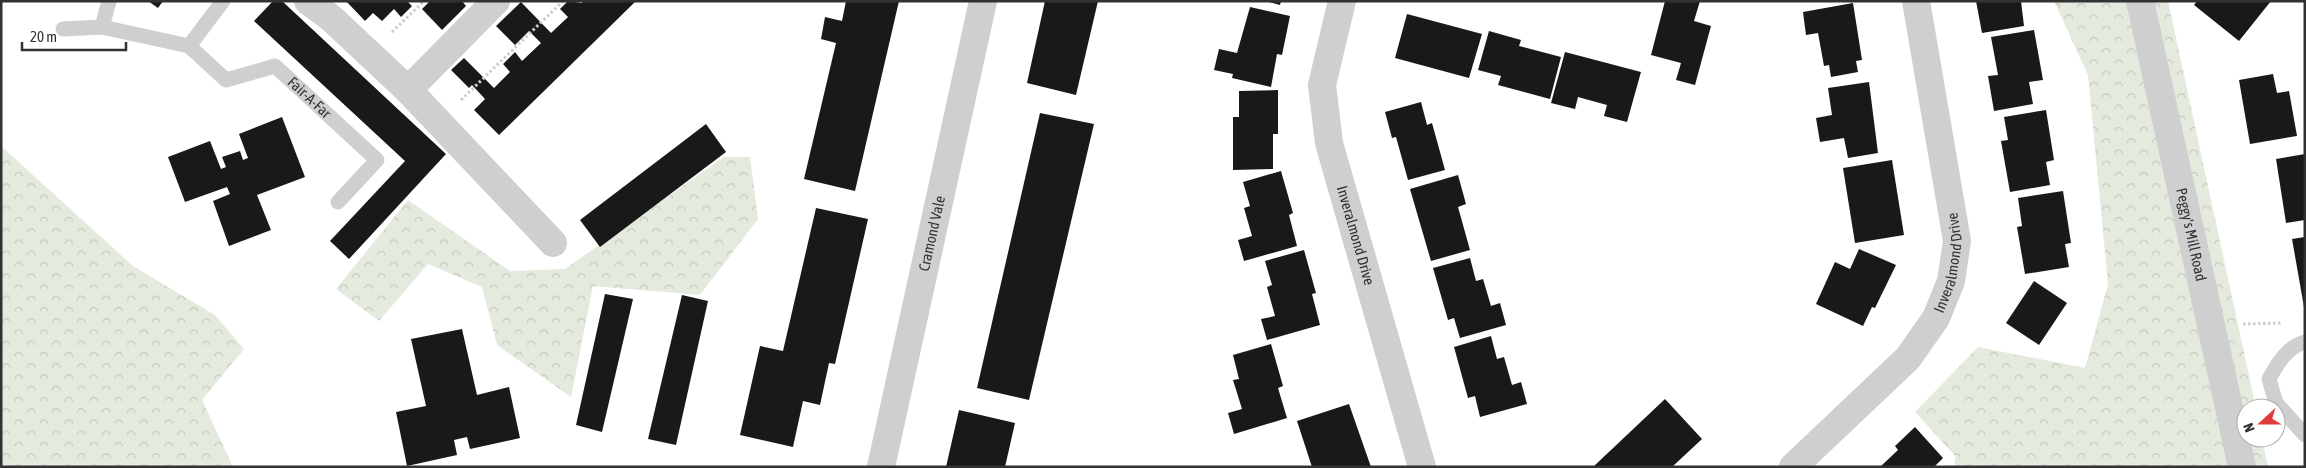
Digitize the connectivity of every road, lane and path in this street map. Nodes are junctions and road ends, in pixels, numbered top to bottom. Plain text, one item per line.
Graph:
1 (109, 1) edge
2 (222, 1) edge
3 (308, 1) edge
4 (424, 1) edge
5 (496, 1) edge
6 (563, 1) edge
7 (983, 1) edge
8 (1342, 1) edge
9 (1916, 1) edge
10 (2140, 1) edge
11 (102, 27) junction
12 (63, 29) dead end
13 (189, 46) junction
14 (370, 54) junction
15 (408, 90) junction
16 (438, 122) junction
17 (338, 202) dead end
18 (553, 243) dead end
19 (2305, 342) edge
20 (2305, 435) edge
21 (881, 467) edge
22 (1422, 467) edge
23 (1793, 467) edge
24 (2242, 467) edge

1 - 11 lane
2 - 13 lane
3 - 14 street
4 - 14 path
5 - 15 street
6 - 16 path
7 - 21 street, Cramond Vale
8 - 22 street, Inveralmond Drive
9 - 23 street, Inveralmond Drive
10 - 24 street, Peggy's Mill Road
11 - 12 lane
11 - 13 lane
13 - 17 lane, Fair-A-Far
14 - 15 street
15 - 16 street
16 - 18 street
19 - 20 lane

